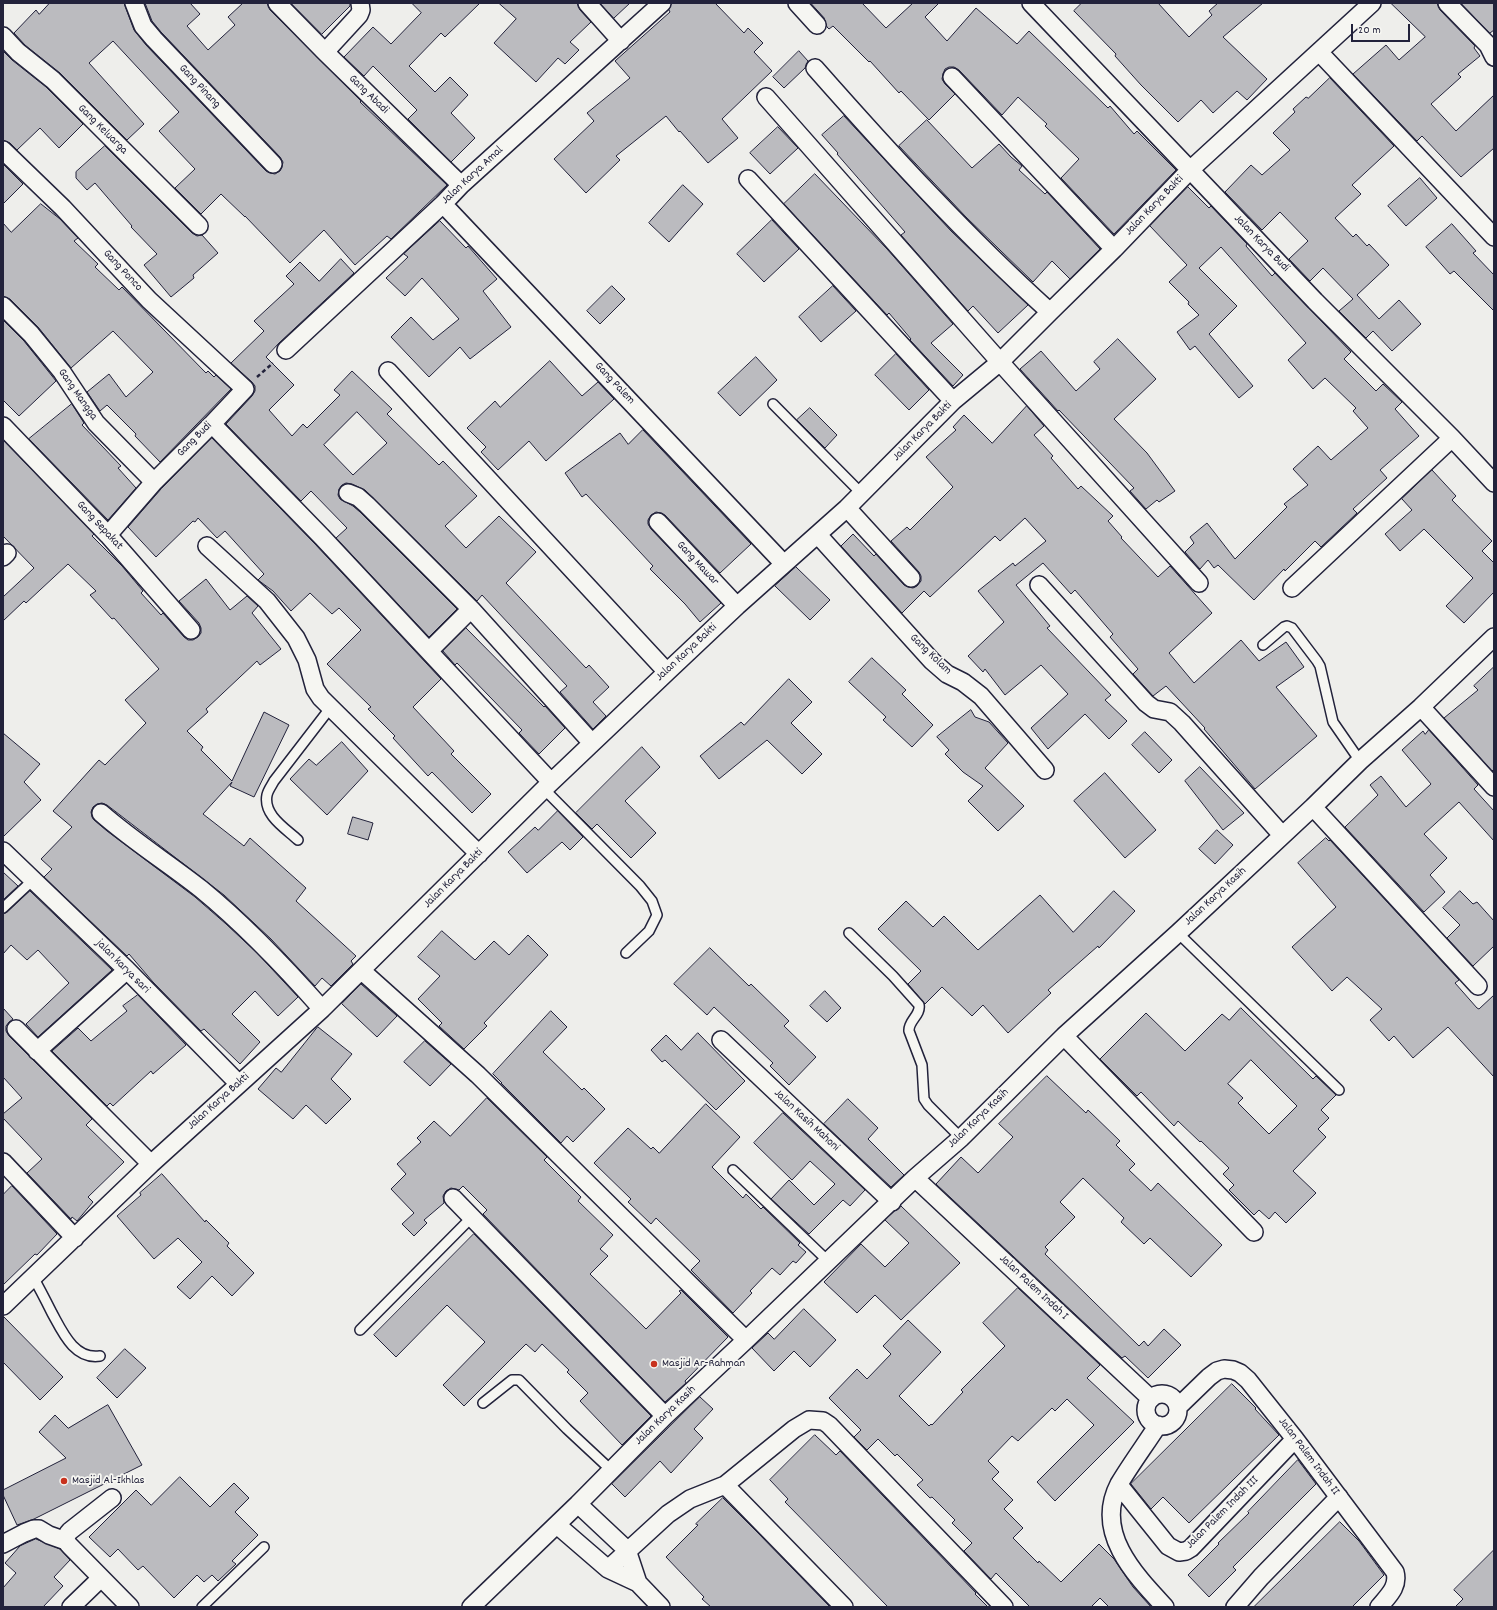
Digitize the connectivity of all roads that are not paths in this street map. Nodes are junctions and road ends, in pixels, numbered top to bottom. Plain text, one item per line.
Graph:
1 (134, 3) edge
2 (277, 3) edge
3 (360, 3) edge
4 (587, 3) edge
5 (662, 3) edge
6 (797, 3) edge
7 (1031, 3) edge
8 (1372, 3) edge
9 (1446, 3) edge
10 (817, 25) dead end
11 (3, 36) edge
12 (621, 41) junction
13 (325, 52) junction
14 (1319, 52) junction
15 (1494, 56) edge
16 (815, 68) dead end
17 (952, 77) dead end
18 (766, 97) dead end
19 (3, 150) edge
20 (273, 164) dead end
21 (1190, 170) junction
22 (748, 179) dead end
23 (461, 185) junction
24 (443, 204) junction
25 (199, 226) dead end
26 (1494, 237) edge
27 (1114, 249) junction
28 (3, 306) edge
29 (1050, 312) junction
30 (286, 350) road end
31 (1000, 362) junction
32 (388, 371) dead end
33 (245, 389) joint
34 (953, 401) junction
35 (773, 404) dead end
36 (212, 424) junction
37 (3, 426) edge
38 (1452, 438) junction
39 (154, 482) junction
40 (1494, 483) edge
41 (348, 493) dead end
42 (862, 494) junction
43 (847, 508) junction
44 (658, 522) dead end
45 (108, 535) junction
46 (818, 535) junction
47 (207, 546) dead end
48 (784, 564) junction
49 (911, 578) dead end
50 (1199, 583) dead end
51 (1039, 585) dead end
52 (1292, 588) dead end
53 (737, 606) junction
54 (471, 609) junction
55 (190, 630) dead end
56 (1494, 637) edge
57 (1263, 645) dead end
58 (429, 651) junction
59 (667, 672) junction
60 (331, 707) junction
61 (1421, 707) junction
62 (592, 743) junction
63 (1360, 761) junction
64 (1045, 770) dead end
65 (548, 786) junction
66 (1494, 787) edge
67 (1312, 807) junction
68 (101, 813) dead end
69 (1282, 835) junction
70 (298, 840) dead end
71 (3, 851) edge
72 (479, 854) junction
73 (33, 880) junction
74 (3, 908) edge
75 (1178, 933) junction
76 (849, 934) dead end
77 (626, 953) dead end
78 (127, 970) junction
79 (362, 971) junction
80 (1478, 986) dead end
81 (322, 1009) junction
82 (16, 1029) dead end
83 (1064, 1036) junction
84 (721, 1040) dead end
85 (37, 1051) junction
86 (239, 1084) junction
87 (1339, 1090) dead end
88 (961, 1138) junction
89 (155, 1160) junction
90 (3, 1162) edge
91 (733, 1170) dead end
92 (915, 1178) junction
93 (453, 1198) dead end
94 (892, 1202) junction
95 (471, 1218) junction
96 (1254, 1232) dead end
97 (75, 1238) junction
98 (829, 1262) junction
99 (33, 1277) junction
100 (3, 1306) edge
101 (360, 1330) dead end
102 (746, 1340) junction
103 (100, 1356) dead end
104 (1151, 1399) junction
105 (483, 1403) dead end
106 (1178, 1407) junction
107 (665, 1416) junction
108 (1158, 1425) junction
109 (1295, 1439) junction
110 (611, 1470) junction
111 (725, 1484) junction
112 (1119, 1485) junction
113 (1339, 1497) junction
114 (112, 1498) dead end
115 (578, 1504) junction
116 (557, 1525) junction
117 (66, 1541) junction
118 (3, 1544) edge
119 (264, 1547) dead end
120 (627, 1550) junction
121 (608, 1569) junction
122 (101, 1578) junction
123 (638, 1582) junction
124 (71, 1607) edge
125 (130, 1607) edge
126 (202, 1607) edge
127 (471, 1607) edge
128 (661, 1607) edge
129 (844, 1607) edge
130 (1004, 1607) edge
131 (1165, 1607) edge
132 (1235, 1607) edge
133 (1379, 1607) edge

1 - 20 street, Gang Pinang
2 - 13 street, Gang Abadi
3 - 13 street
4 - 12 street
5 - 12 street, Jalan Karya Amal
6 - 10 street
7 - 21 street, Jalan Karya Budi
8 - 14 street, Jalan Karya Bakti
9 - 15 street
11 - 25 street, Gang Keluarga
12 - 23 street, Jalan Karya Amal
13 - 23 street, Gang Abadi
14 - 21 street, Jalan Karya Bakti
14 - 26 street
16 - 29 street
17 - 27 street
18 - 31 street
19 - 33 street, Gang Ponco
21 - 27 street, Jalan Karya Bakti
21 - 38 street, Jalan Karya Budi
22 - 34 street
23 - 24 street, Jalan Karya Amal
24 - 30 street, Jalan Karya Amal
24 - 48 street, Gang Palem
27 - 29 street, Jalan Karya Bakti
28 - 39 street, Gang Mangga
29 - 31 street, Jalan Karya Bakti
31 - 34 street, Jalan Karya Bakti
31 - 50 street
32 - 59 street
33 - 36 street, Gang Budi
34 - 42 street, Jalan Karya Bakti
35 - 42 lane
36 - 39 street, Gang Budi
36 - 58 street
37 - 45 street, Gang Sepakat
38 - 40 street, Jalan Karya Budi
38 - 52 street
39 - 45 street, Gang Budi
41 - 54 street
42 - 43 street, Jalan Karya Bakti
43 - 46 street, Jalan Karya Bakti
43 - 49 street
44 - 53 street, Gang Mawar
45 - 55 street, Gang Sepakat
46 - 48 street, Jalan Karya Bakti
46 - 64 street, Gang Kolam
47 - 60 street
48 - 53 street, Jalan Karya Bakti
51 - 69 street
53 - 59 street, Jalan Karya Bakti
54 - 58 street
54 - 62 street
56 - 61 street, Jalan Karya Kasih
57 - 63 lane
58 - 65 street
59 - 62 street, Jalan Karya Bakti
60 - 70 lane
60 - 72 street
61 - 63 street, Jalan Karya Kasih
61 - 66 street
62 - 65 street, Jalan Karya Bakti
63 - 67 street, Jalan Karya Kasih
65 - 72 street, Jalan Karya Bakti
65 - 77 lane
67 - 69 street, Jalan Karya Kasih
67 - 80 street
68 - 81 street
69 - 75 street, Jalan Karya Kasih
71 - 73 street, jalan karya sari
72 - 79 street, Jalan Karya Bakti
73 - 74 lane
73 - 78 street, jalan karya sari
75 - 83 street, Jalan Karya Kasih
75 - 87 lane
76 - 88 lane
78 - 85 street
78 - 86 street, jalan karya sari
79 - 81 street, Jalan Karya Bakti
79 - 102 street
81 - 86 street, Jalan Karya Bakti
82 - 85 street
83 - 88 street, Jalan Karya Kasih
83 - 96 street
84 - 94 street, Jalan Kasih Mahoni
85 - 89 street
86 - 89 street, Jalan Karya Bakti
88 - 92 street, Jalan Karya Kasih
89 - 97 street, Jalan Karya Bakti
90 - 97 street
91 - 98 lane
92 - 94 street, Jalan Karya Kasih
92 - 104 street, Jalan Palem Indah I
93 - 95 street
94 - 98 street, Jalan Karya Kasih
95 - 101 lane
95 - 107 street
97 - 99 street, Jalan Karya Bakti
98 - 102 street, Jalan Karya Kasih
99 - 100 street, Jalan Karya Bakti
99 - 103 lane
102 - 107 street, Jalan Karya Kasih
104 - 106 street
104 - 108 street
105 - 110 lane
106 - 108 street
106 - 109 street, Jalan Palem Indah II
107 - 110 street, Jalan Karya Kasih
108 - 112 street
109 - 112 street, Jalan Palem Indah III
109 - 113 street, Jalan Palem Indah II
110 - 115 street, Jalan Karya Kasih
111 - 120 street
111 - 129 street
111 - 130 street
112 - 131 street
113 - 132 street
113 - 133 street, Jalan Palem Indah II
114 - 117 street
115 - 116 street, Jalan Karya Kasih
115 - 120 street
116 - 121 street
116 - 127 street, Jalan Karya Kasih
117 - 118 street
117 - 122 street
119 - 126 lane
120 - 121 street
120 - 123 street
121 - 123 street
122 - 124 street
122 - 125 street
123 - 128 street

